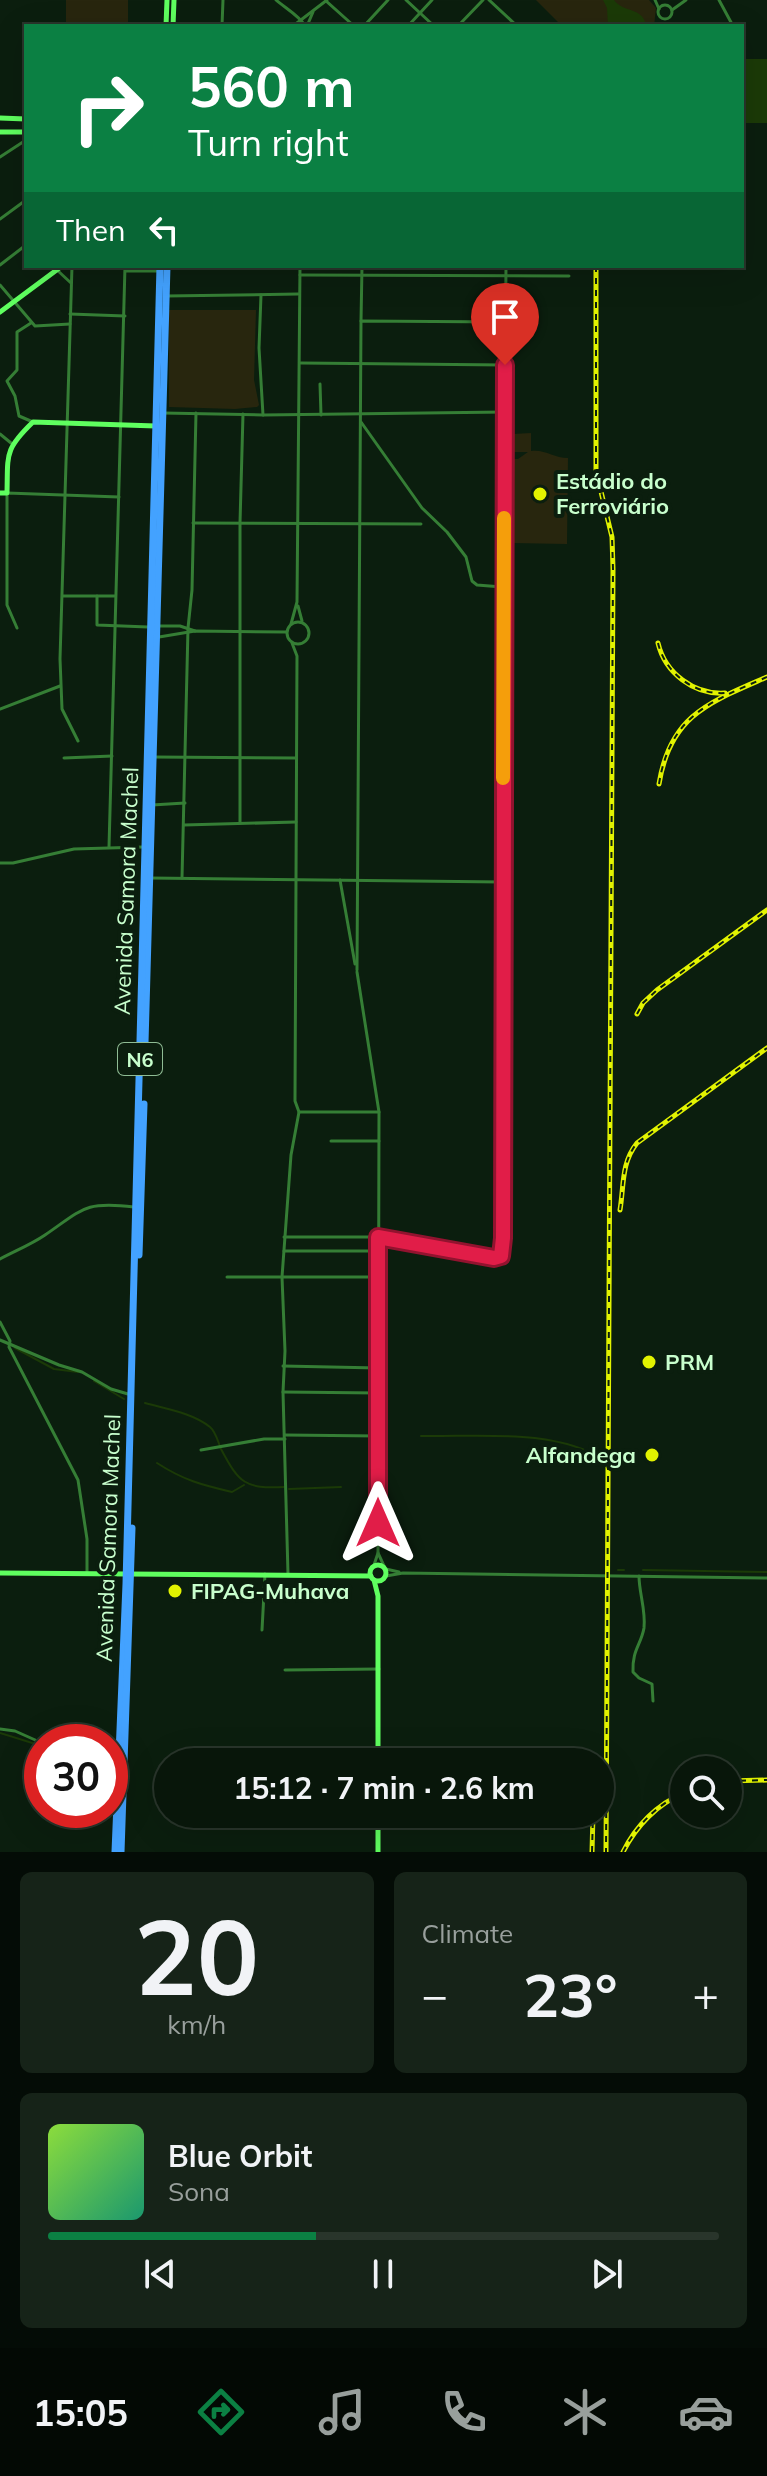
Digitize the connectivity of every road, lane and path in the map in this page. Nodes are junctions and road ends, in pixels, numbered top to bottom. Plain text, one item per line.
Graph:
1 (167, 0) edge
2 (174, 0) edge
3 (223, 0) edge
4 (276, 0) edge
5 (327, 0) edge
6 (388, 0) edge
7 (406, 0) edge
8 (432, 0) edge
9 (483, 0) edge
10 (489, 0) edge
11 (656, 0) edge
12 (686, 0) edge
13 (719, 0) edge
14 (664, 5) junction
15 (659, 9) junction
16 (672, 10) junction
17 (313, 12) junction
18 (420, 13) junction
19 (291, 14) junction
20 (301, 19) junction
21 (663, 19) junction
22 (166, 24) edge
23 (173, 24) edge
24 (222, 24) edge
25 (293, 24) edge
26 (295, 24) edge
27 (305, 24) edge
28 (307, 24) edge
29 (352, 24) edge
30 (366, 24) edge
31 (410, 24) edge
32 (432, 24) edge
33 (460, 24) edge
34 (515, 24) edge
35 (662, 24) edge
36 (732, 24) edge
37 (0, 118) edge
38 (24, 119) edge
39 (0, 132) edge
40 (24, 132) edge
41 (24, 141) edge
42 (0, 157) edge
43 (24, 201) edge
44 (0, 219) edge
45 (24, 247) edge
46 (0, 265) edge
47 (60, 268) edge
48 (72, 268) edge
49 (126, 268) edge
50 (163, 268) edge
51 (300, 268) edge
52 (362, 268) edge
53 (506, 268) edge
54 (300, 275) junction
55 (505, 275) junction
56 (362, 276) junction
57 (569, 276) dead end
58 (71, 283) junction
59 (0, 285) edge
60 (261, 294) junction
61 (300, 294) junction
62 (163, 295) junction
63 (13, 302) junction
64 (0, 312) edge
65 (70, 314) junction
66 (125, 316) junction
67 (361, 321) junction
68 (506, 322) junction
69 (31, 323) junction
70 (70, 324) junction
71 (299, 363) junction
72 (361, 363) junction
73 (505, 365) junction
74 (320, 384) dead end
75 (160, 393) junction
76 (505, 412) junction
77 (163, 413) junction
78 (196, 413) junction
79 (243, 414) junction
80 (263, 415) junction
81 (299, 415) junction
82 (321, 415) junction
83 (361, 415) junction
84 (33, 422) junction
85 (361, 422) junction
86 (68, 424) junction
87 (121, 425) junction
88 (157, 426) junction
89 (0, 434) edge
90 (11, 443) junction
91 (159, 454) junction
92 (4, 493) edge
93 (65, 494) junction
94 (119, 497) junction
95 (299, 522) junction
96 (360, 522) junction
97 (193, 523) junction
98 (240, 523) junction
99 (421, 524) dead end
100 (503, 587) junction
101 (62, 596) junction
102 (97, 596) junction
103 (115, 596) junction
104 (297, 602) junction
105 (291, 624) junction
106 (304, 624) junction
107 (115, 625) junction
108 (154, 627) junction
109 (17, 628) dead end
110 (188, 628) junction
111 (195, 631) junction
112 (239, 631) junction
113 (286, 632) junction
114 (188, 634) junction
115 (157, 637) junction
116 (292, 643) junction
117 (303, 643) junction
118 (297, 656) junction
119 (61, 686) junction
120 (0, 709) edge
121 (78, 741) dead end
122 (112, 756) junction
123 (186, 756) junction
124 (239, 756) junction
125 (154, 757) junction
126 (64, 758) dead end
127 (296, 758) junction
128 (185, 803) junction
129 (152, 805) junction
130 (296, 822) junction
131 (240, 823) junction
132 (184, 825) junction
133 (109, 847) junction
134 (148, 847) junction
135 (0, 863) edge
136 (150, 878) junction
137 (182, 878) junction
138 (296, 880) junction
139 (340, 880) junction
140 (359, 880) junction
141 (502, 882) junction
142 (357, 970) junction
143 (299, 1112) junction
144 (379, 1112) junction
145 (331, 1141) dead end
146 (379, 1141) junction
147 (139, 1208) junction
148 (284, 1237) junction
149 (378, 1237) junction
150 (284, 1251) junction
151 (378, 1251) junction
152 (0, 1259) edge
153 (227, 1277) dead end
154 (282, 1277) junction
155 (377, 1277) junction
156 (0, 1322) edge
157 (0, 1340) edge
158 (10, 1344) junction
159 (283, 1366) junction
160 (378, 1368) junction
161 (283, 1392) junction
162 (131, 1393) junction
163 (378, 1393) junction
164 (378, 1436) junction
165 (285, 1437) junction
166 (201, 1450) dead end
167 (378, 1553) junction
168 (373, 1566) junction
169 (385, 1572) junction
170 (0, 1573) edge
171 (87, 1574) junction
172 (128, 1574) junction
173 (265, 1574) junction
174 (288, 1574) junction
175 (355, 1574) junction
176 (639, 1576) junction
177 (372, 1578) junction
178 (767, 1578) edge
179 (378, 1596) junction
180 (262, 1630) dead end
181 (379, 1669) junction
182 (285, 1670) dead end
183 (653, 1701) dead end
184 (117, 1724) edge
185 (0, 1729) edge
186 (24, 1735) edge
187 (378, 1748) edge
188 (117, 1828) edge
189 (378, 1828) edge
190 (118, 1852) edge
191 (378, 1852) edge

1 - 22 main road
2 - 23 main road
3 - 24 street
4 - 19 street
5 - 17 street
5 - 29 street
6 - 30 street
7 - 18 street
8 - 18 street
9 - 33 street
10 - 34 street
11 - 14 street
11 - 15 street
12 - 16 street
13 - 36 street
14 - 15 street
14 - 16 street
15 - 21 street
16 - 21 street
17 - 20 street
17 - 28 street
18 - 31 street
18 - 32 street
19 - 20 street
19 - 25 street
20 - 26 street
20 - 27 street
21 - 35 street
37 - 38 main road
39 - 40 main road
41 - 42 street
43 - 44 street
45 - 46 street
47 - 58 street
47 - 63 main road
48 - 58 street
49 - 50 street
49 - 66 street
50 - 62 highway, Avenida Samora Machel / N6
51 - 54 street
52 - 56 street
53 - 55 street
54 - 56 street
54 - 61 street
55 - 56 street
55 - 57 street
55 - 68 street
56 - 67 street
58 - 65 street
59 - 63 street
60 - 61 street
60 - 62 street
60 - 80 street
61 - 71 street
62 - 75 highway, Avenida Samora Machel / N6
63 - 64 main road
63 - 69 street
65 - 66 street
65 - 70 street
66 - 87 street
67 - 68 street
67 - 72 street
68 - 73 street
69 - 70 street
69 - 84 street
70 - 86 street
71 - 72 street
71 - 81 street
72 - 73 street
72 - 83 street
73 - 76 street
74 - 82 street
75 - 77 highway, Avenida Samora Machel / N6
75 - 88 highway, Avenida Samora Machel / N6
76 - 83 street
76 - 100 street
77 - 78 street
77 - 91 highway, Avenida Samora Machel / N6
78 - 79 street
78 - 97 street
79 - 80 street
79 - 98 street
80 - 81 street
81 - 82 street
81 - 95 street
82 - 83 street
83 - 85 street
84 - 86 main road
84 - 90 main road
85 - 96 street
85 - 100 street
86 - 87 main road
86 - 93 street
87 - 88 main road
87 - 94 street
88 - 91 highway, Avenida Samora Machel / N6
89 - 90 street
90 - 92 main road
91 - 108 highway, Avenida Samora Machel / N6
92 - 93 street
92 - 109 street
93 - 94 street
93 - 101 street
94 - 103 street
95 - 96 street
95 - 98 street
95 - 104 street
96 - 99 street
96 - 140 street
97 - 98 street
97 - 110 street
98 - 112 street
100 - 141 street
101 - 102 street
101 - 119 street
102 - 103 street
102 - 107 street
103 - 107 street
104 - 105 street
104 - 106 street
105 - 106 street
105 - 113 street
106 - 117 street
107 - 108 street
107 - 122 street
108 - 110 street
108 - 115 highway, Avenida Samora Machel / N6
108 - 134 highway, Avenida Samora Machel / N6
110 - 111 street
110 - 114 street
111 - 112 street
111 - 114 street
112 - 113 street
112 - 124 street
113 - 116 street
114 - 115 street
114 - 123 street
115 - 125 highway, Avenida Samora Machel / N6
116 - 117 street
116 - 118 street
117 - 118 street
118 - 127 street
119 - 120 street
119 - 121 street
122 - 126 street
122 - 133 street
123 - 124 street
123 - 125 street
123 - 128 street
124 - 127 street
124 - 131 street
125 - 129 highway, Avenida Samora Machel / N6
127 - 130 street
128 - 129 street
128 - 132 street
129 - 134 highway, Avenida Samora Machel / N6
130 - 131 street
130 - 138 street
131 - 132 street
132 - 137 street
133 - 134 street
133 - 135 street
134 - 136 highway, Avenida Samora Machel / N6
134 - 147 highway, Avenida Samora Machel / N6
136 - 137 street
136 - 147 highway, Avenida Samora Machel / N6
137 - 138 street
138 - 139 street
138 - 143 street
139 - 140 street
139 - 142 street
140 - 141 street
140 - 142 street
141 - 149 street
142 - 144 street
143 - 144 street
143 - 148 street
144 - 146 street
145 - 146 street
146 - 149 street
147 - 152 street
147 - 162 highway, Avenida Samora Machel / N6
147 - 172 highway, Avenida Samora Machel / N6
148 - 149 street
148 - 150 street
149 - 151 street
150 - 151 street
150 - 154 street
151 - 155 street
153 - 154 street
154 - 155 street
154 - 159 street
155 - 160 street
156 - 158 street
157 - 158 street
158 - 162 street
158 - 171 street
159 - 160 street
159 - 161 street
160 - 163 street
161 - 163 street
161 - 165 street
162 - 172 highway, Avenida Samora Machel / N6
163 - 164 street
164 - 165 street
164 - 167 street
165 - 166 street
165 - 174 street
167 - 168 street
167 - 169 street
168 - 169 main road
168 - 175 main road
168 - 177 main road
169 - 176 street
169 - 177 main road
169 - 179 main road
170 - 171 main road
171 - 172 main road
172 - 173 main road
172 - 184 highway, Avenida Samora Machel / N6
172 - 190 highway, Avenida Samora Machel / N6
173 - 174 main road
173 - 180 street
174 - 175 main road
175 - 177 main road
176 - 178 street
176 - 183 street
177 - 179 main road
179 - 181 main road
181 - 182 street
181 - 187 main road
185 - 186 street
188 - 190 highway, Avenida Samora Machel / N6
189 - 191 main road

